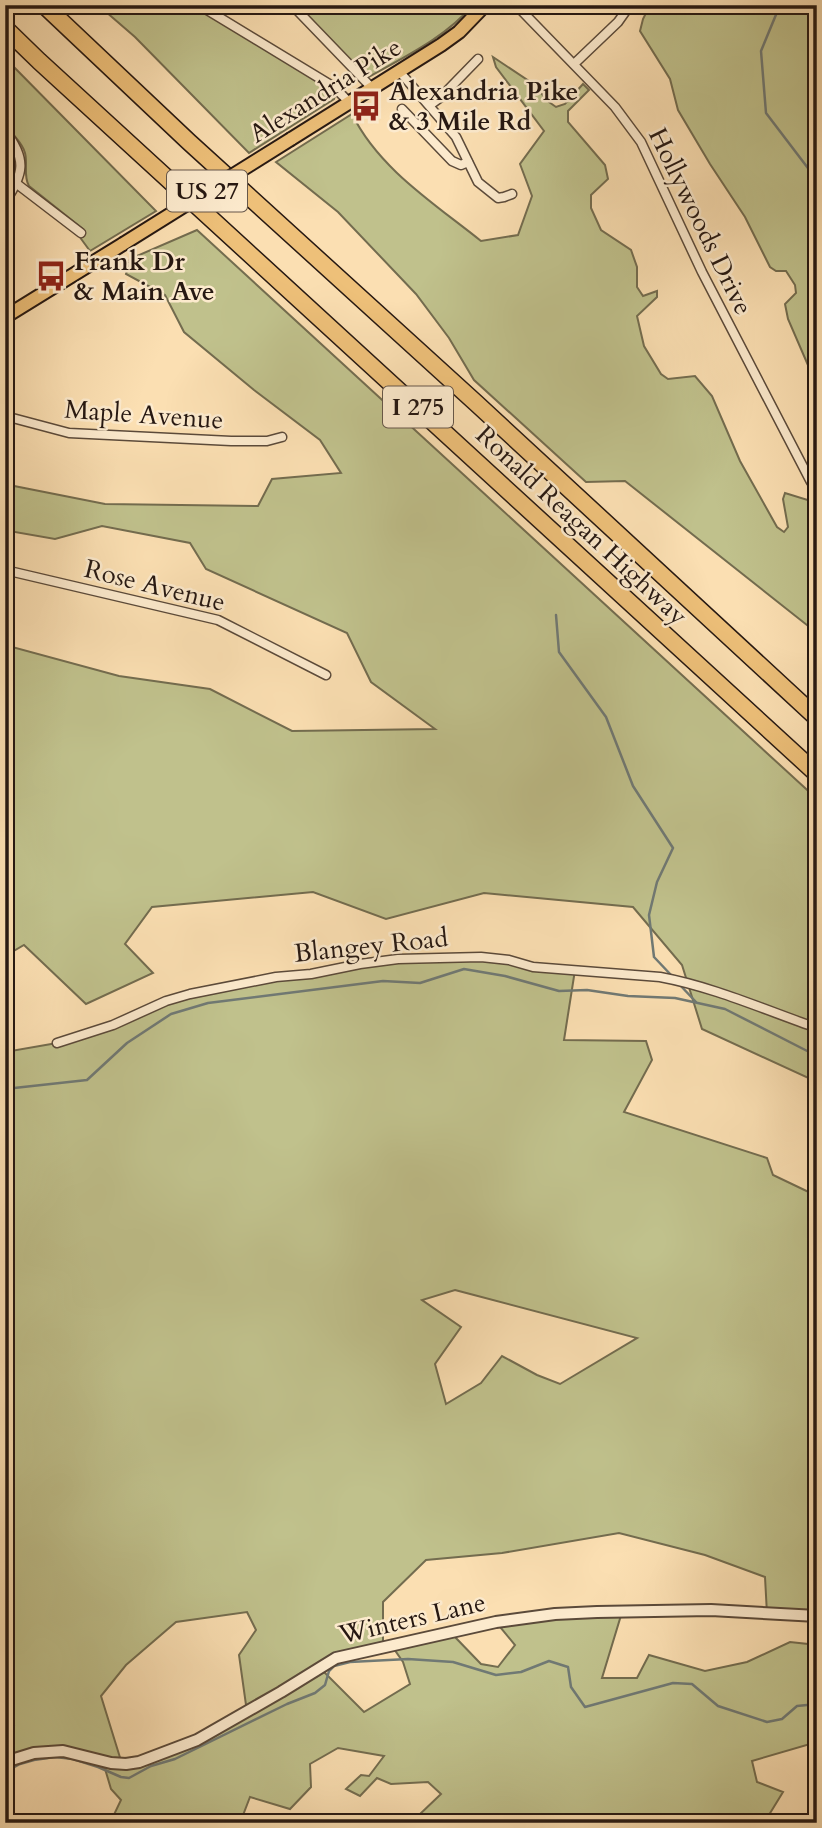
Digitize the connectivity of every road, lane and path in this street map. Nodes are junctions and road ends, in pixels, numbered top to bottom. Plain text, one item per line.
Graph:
1 (44, 5) edge
2 (199, 5) edge
3 (292, 5) edge
4 (485, 5) edge
5 (516, 5) edge
6 (630, 5) edge
7 (5, 28) edge
8 (478, 59) dead end
9 (574, 64) junction
10 (399, 71) junction
11 (371, 87) junction
12 (349, 102) junction
13 (430, 105) junction
14 (402, 109) dead end
15 (5, 131) edge
16 (459, 143) junction
17 (448, 154) junction
18 (468, 162) junction
19 (17, 184) junction
20 (512, 194) dead end
21 (5, 202) edge
22 (81, 233) dead end
23 (5, 317) edge
24 (5, 416) edge
25 (282, 437) dead end
26 (811, 482) dead end
27 (5, 570) edge
28 (326, 675) dead end
29 (817, 718) edge
30 (817, 774) edge
31 (817, 1028) edge
32 (57, 1043) dead end
33 (817, 1616) edge
34 (5, 1762) edge

1 - 29 highway, Ronald Reagan Highway / I 275
2 - 12 street
3 - 11 street
4 - 10 main road, Alexandria Pike / US 27
5 - 9 street, Hollywoods Drive
6 - 9 street
7 - 30 highway, Ronald Reagan Highway / I 275
8 - 13 street
9 - 26 street, Hollywoods Drive
10 - 11 main road, Alexandria Pike / US 27
10 - 13 street
11 - 12 main road, Alexandria Pike / US 27
12 - 23 main road, Alexandria Pike / US 27, bridge
13 - 16 street
14 - 17 street
15 - 19 street
16 - 17 street
16 - 18 street
17 - 18 street
18 - 20 street
19 - 21 street
19 - 22 street
24 - 25 street, Maple Avenue
27 - 28 street, Rose Avenue
31 - 32 street, Blangey Road
33 - 34 street, Winters Lane

